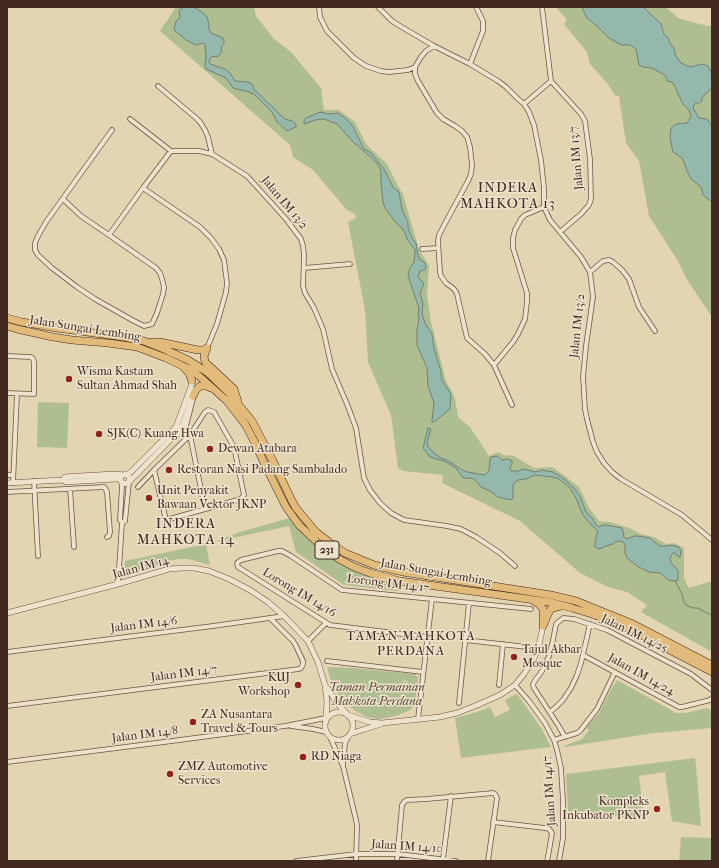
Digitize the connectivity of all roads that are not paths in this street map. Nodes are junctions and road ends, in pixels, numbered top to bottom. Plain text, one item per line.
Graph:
1 (320, 7) edge
2 (378, 7) edge
3 (476, 7) edge
4 (542, 7) edge
5 (434, 46) junction
6 (470, 64) junction
7 (415, 67) junction
8 (551, 81) junction
9 (158, 86) dead end
10 (524, 104) junction
11 (130, 119) dead end
12 (112, 130) dead end
13 (171, 151) junction
14 (212, 154) junction
15 (143, 188) junction
16 (62, 199) junction
17 (544, 207) junction
18 (560, 232) junction
19 (109, 235) junction
20 (438, 248) junction
21 (422, 249) dead end
22 (350, 264) dead end
23 (304, 268) junction
24 (590, 272) junction
25 (7, 318) edge
26 (7, 326) edge
27 (655, 331) dead end
28 (144, 341) junction
29 (207, 348) junction
30 (7, 356) edge
31 (180, 365) junction
32 (494, 365) junction
33 (192, 381) joint
34 (7, 393) edge
35 (17, 394) junction
36 (193, 396) junction
37 (227, 401) junction
38 (238, 402) junction
39 (512, 405) dead end
40 (176, 434) junction
41 (190, 435) junction
42 (154, 470) junction
43 (7, 475) edge
44 (13, 475) junction
45 (125, 475) junction
46 (63, 480) junction
47 (34, 481) junction
48 (121, 481) junction
49 (129, 481) junction
50 (10, 483) edge
51 (138, 486) dead end
52 (70, 489) junction
53 (34, 490) junction
54 (7, 492) edge
55 (205, 509) junction
56 (122, 522) junction
57 (107, 537) dead end
58 (712, 540) edge
59 (74, 546) dead end
60 (38, 556) dead end
61 (237, 564) joint
62 (515, 566) dead end
63 (118, 584) junction
64 (432, 599) junction
65 (531, 600) junction
66 (470, 603) junction
67 (566, 606) junction
68 (531, 609) dead end
69 (7, 613) edge
70 (284, 616) junction
71 (270, 618) junction
72 (326, 623) junction
73 (590, 624) junction
74 (543, 626) junction
75 (427, 637) junction
76 (465, 640) junction
77 (308, 641) junction
78 (503, 644) junction
79 (527, 647) dead end
80 (7, 652) edge
81 (583, 655) junction
82 (327, 661) dead end
83 (712, 665) edge
84 (423, 672) junction
85 (615, 672) junction
86 (712, 672) edge
87 (325, 685) junction
88 (499, 685) dead end
89 (515, 685) junction
90 (712, 690) edge
91 (712, 698) edge
92 (459, 703) dead end
93 (7, 706) edge
94 (550, 712) junction
95 (348, 715) junction
96 (326, 718) junction
97 (418, 719) junction
98 (382, 723) junction
99 (285, 726) junction
100 (326, 732) junction
101 (349, 736) junction
102 (565, 737) junction
103 (330, 738) junction
104 (554, 740) junction
105 (7, 762) edge
106 (343, 766) junction
107 (451, 796) junction
108 (493, 822) junction
109 (356, 854) junction
110 (398, 854) junction
111 (443, 859) junction
112 (296, 861) edge
113 (356, 861) edge
114 (397, 861) edge
115 (456, 861) edge
116 (488, 861) edge
117 (547, 861) edge
118 (559, 861) edge

1 - 7 street
2 - 5 street, Jalan IM 13/2
3 - 6 street
4 - 8 street
5 - 6 street, Jalan IM 13/2
5 - 7 street
6 - 10 street, Jalan IM 13/2
7 - 20 street
8 - 10 street
8 - 18 street, Jalan IM 13/7
9 - 14 street
10 - 17 street, Jalan IM 13/2
11 - 13 street
12 - 16 street
13 - 14 street, Jalan IM 13/2
13 - 15 street
14 - 23 street, Jalan IM 13/2
15 - 19 street
15 - 29 street
16 - 19 street
16 - 19 street
17 - 18 street, Jalan IM 13/2
17 - 32 street
18 - 24 street, Jalan IM 13/2
20 - 21 street
20 - 32 street
22 - 23 street
23 - 62 street, Jalan IM 13/2
24 - 27 street
24 - 58 street, Jalan IM 13/2
25 - 28 main road, Jalan Sungai Lembing / 231
26 - 31 main road, Jalan Sungai Lembing / 231
28 - 29 main road
28 - 38 main road, Jalan Sungai Lembing / 231
29 - 38 main road
30 - 35 street
31 - 33 main road
31 - 37 main road, Jalan Sungai Lembing / 231
32 - 39 street
33 - 45 street
34 - 35 street
35 - 44 street
36 - 37 main road
36 - 40 street
36 - 41 street
37 - 65 main road, Jalan Sungai Lembing / 231
38 - 83 main road, Jalan Sungai Lembing / 231
40 - 41 street
40 - 49 street
41 - 42 street
41 - 55 street
41 - 55 street
42 - 51 street
42 - 55 street
43 - 44 street
44 - 50 street
45 - 46 street
45 - 48 street
45 - 49 street
46 - 47 street
46 - 48 street
47 - 50 street
47 - 53 street
48 - 49 street
48 - 56 street
49 - 56 street
52 - 53 street
52 - 57 street
52 - 59 street
53 - 54 street
53 - 60 street
56 - 63 street
61 - 64 street, Lorong IM 14/17
61 - 72 street, Lorong IM 14/16
63 - 69 street, Jalan IM 14
63 - 70 street, Jalan IM 14
64 - 66 street, Lorong IM 14/17
64 - 75 street
65 - 67 main road, Jalan Sungai Lembing / 231
65 - 74 main road
66 - 68 street, Lorong IM 14/17
66 - 76 street
67 - 74 main road
67 - 86 main road, Jalan Sungai Lembing / 231
70 - 71 street, Jalan IM 14/6
70 - 77 street, Jalan IM 14
71 - 80 street, Jalan IM 14/6
71 - 93 street, Jalan IM 14/7
72 - 75 street, Lorong IM 14/16
72 - 77 street
73 - 81 street
73 - 90 street, Jalan IM 14/25
73 - 94 street, Jalan IM 14/25
74 - 89 street
75 - 84 street
76 - 78 street
76 - 92 street
77 - 87 street, Jalan IM 14
78 - 79 street
78 - 88 street
81 - 85 street, Jalan IM 14/24
81 - 94 street
82 - 84 street
84 - 97 street
85 - 91 street, Jalan IM 14/24
85 - 102 street
87 - 95 street
87 - 96 street
89 - 97 street
89 - 104 street, Jalan IM 14/17
94 - 102 street
95 - 96 street
95 - 98 street
95 - 101 street
96 - 99 street, Jalan IM 14/8
96 - 100 street
97 - 98 street
98 - 101 street
99 - 100 street, Jalan IM 14/8
99 - 105 street, Jalan IM 14/8
100 - 103 street
101 - 103 street
101 - 106 street
102 - 104 street
103 - 106 street
104 - 118 street, Jalan IM 14/17
106 - 109 street
107 - 108 street
107 - 110 street
107 - 111 street
108 - 116 street
108 - 117 street
109 - 110 street, Jalan IM 14/10
109 - 112 street, Jalan IM 14/10
109 - 113 street
110 - 111 street, Jalan IM 14/10
110 - 114 street
111 - 115 street, Jalan IM 14/10

